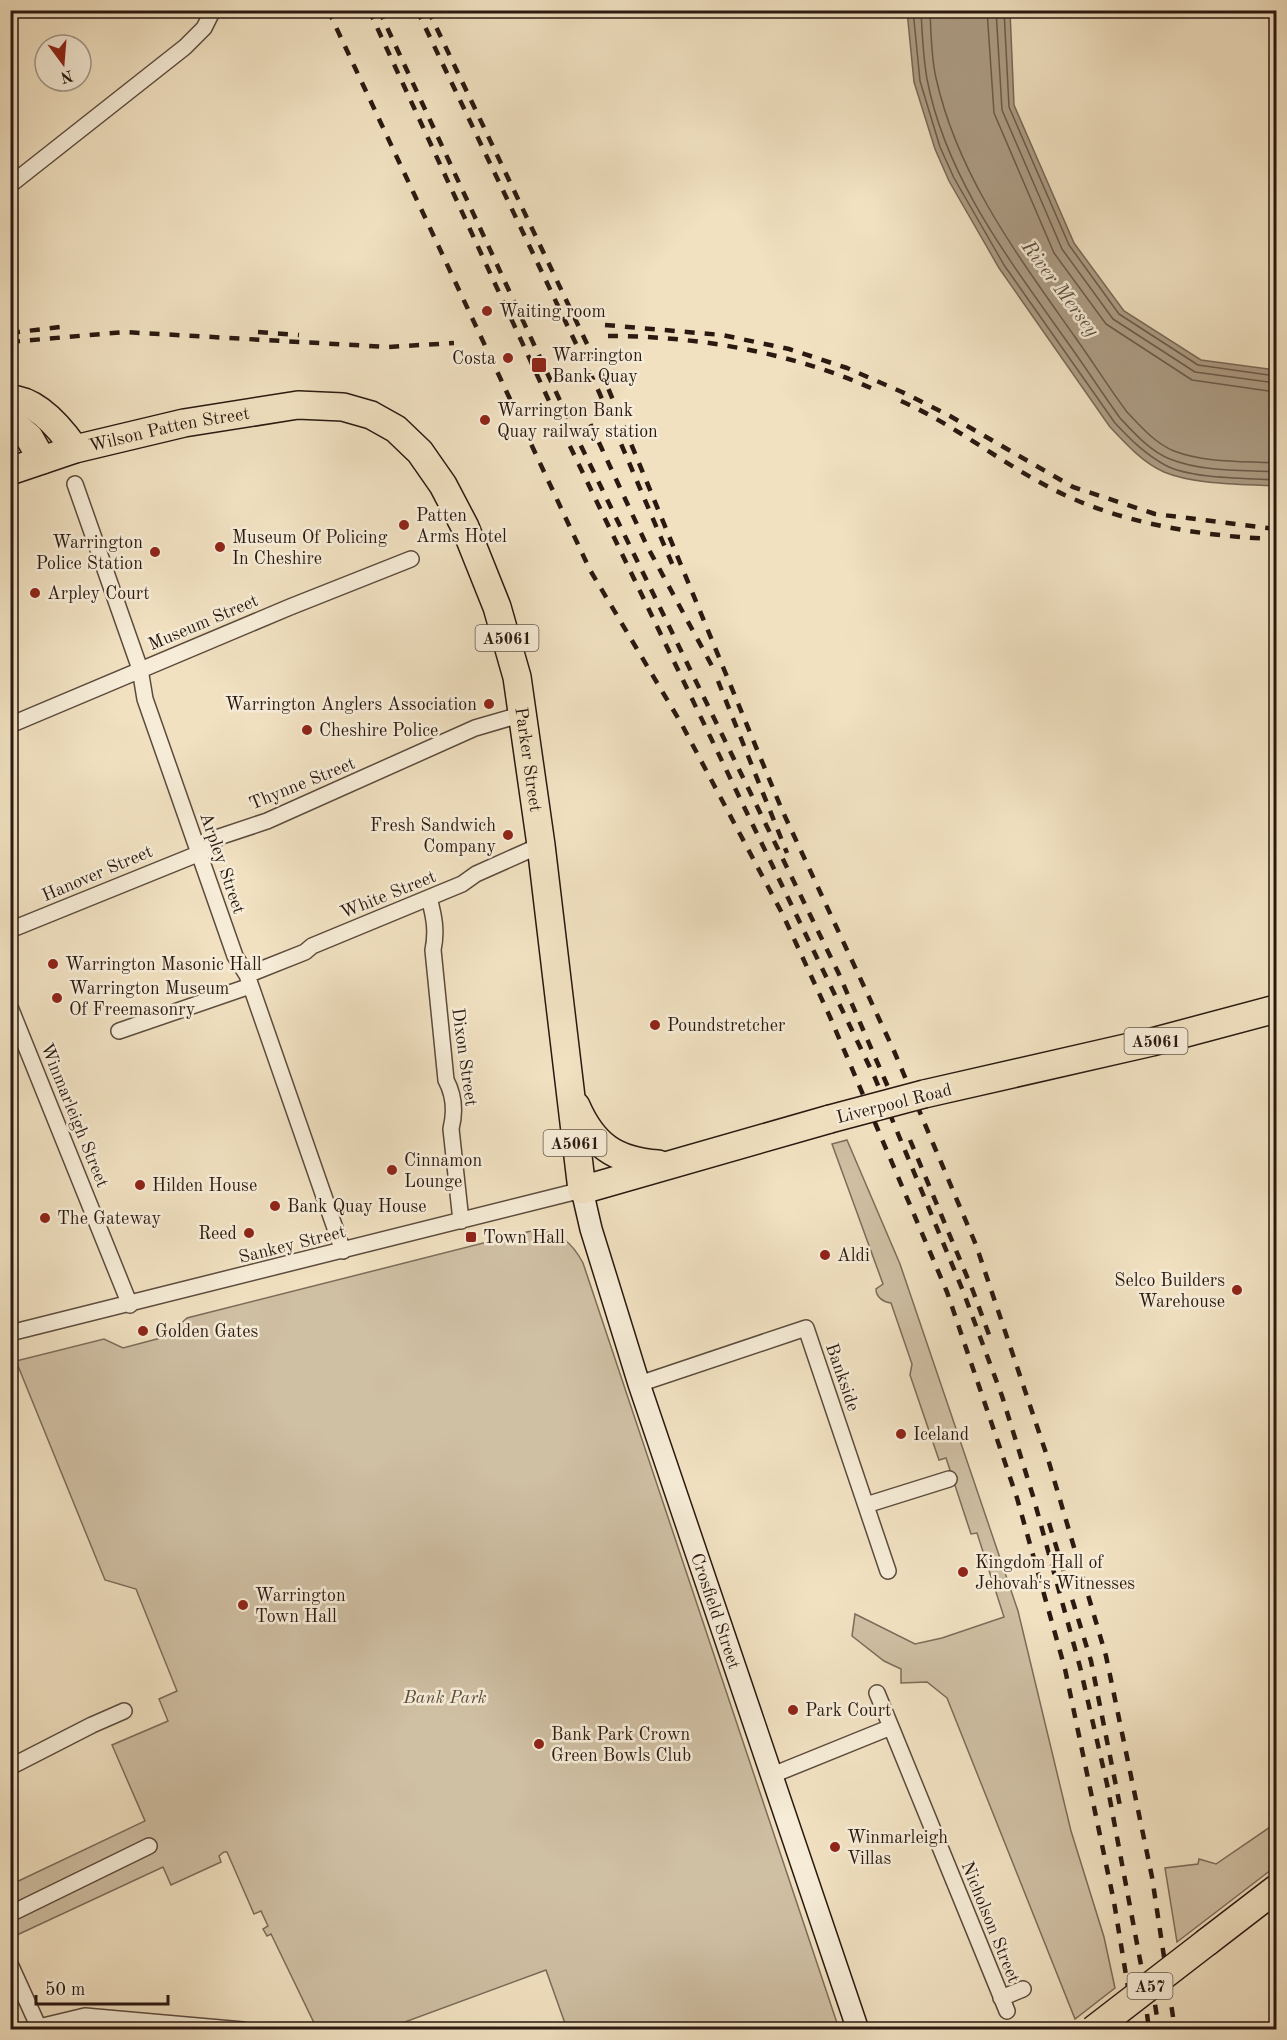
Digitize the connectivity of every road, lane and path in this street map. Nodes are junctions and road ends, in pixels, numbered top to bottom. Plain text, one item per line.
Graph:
1 (213, 10) edge
2 (10, 185) edge
3 (10, 399) edge
4 (332, 405) joint
5 (10, 421) edge
6 (75, 449) junction
7 (42, 460) junction
8 (10, 471) edge
9 (75, 484) dead end
10 (411, 559) dead end
11 (140, 669) junction
12 (524, 714) junction
13 (10, 725) edge
14 (541, 844) junction
15 (199, 853) junction
16 (429, 898) junction
17 (10, 930) edge
18 (249, 981) junction
19 (1276, 992) edge
20 (10, 1007) edge
21 (1276, 1009) edge
22 (1208, 1026) junction
23 (119, 1031) dead end
24 (571, 1096) junction
25 (682, 1162) junction
26 (582, 1190) junction
27 (461, 1221) junction
28 (342, 1251) junction
29 (130, 1305) junction
30 (10, 1333) edge
31 (639, 1384) junction
32 (949, 1479) dead end
33 (866, 1505) junction
34 (888, 1571) dead end
35 (877, 1693) dead end
36 (124, 1711) dead end
37 (891, 1727) junction
38 (10, 1767) edge
39 (770, 1776) junction
40 (149, 1846) dead end
41 (1276, 1889) edge
42 (10, 1914) edge
43 (10, 1964) edge
44 (1023, 1989) dead end
45 (40, 2029) edge
46 (243, 2030) edge
47 (858, 2030) edge
48 (1093, 2030) edge

1 - 2 street
3 - 6 highway
4 - 6 highway, Wilson Patten Street / A5061
4 - 12 highway, Parker Street / A5061
5 - 7 highway
6 - 7 highway, Wilson Patten Street / A5061
7 - 8 highway, Wilson Patten Street / A5061
9 - 11 street, Arpley Street
10 - 11 street, Museum Street
11 - 13 street, Museum Street
11 - 15 street, Arpley Street
12 - 14 highway, Parker Street / A5061
12 - 15 street, Thynne Street
14 - 16 street, White Street
14 - 24 highway, Parker Street / A5061
15 - 17 street, Hanover Street
15 - 18 street, Arpley Street
16 - 18 street, White Street
16 - 27 street, Dixon Street
18 - 23 street, White Street
18 - 28 street, Arpley Street
19 - 22 highway, Liverpool Road / A5061
20 - 29 street, Winmarleigh Street
21 - 22 highway, Liverpool Road / A5061
22 - 25 highway, Liverpool Road / A5061, bridge
24 - 25 highway
24 - 26 highway, Parker Street / A5061
25 - 26 highway, Liverpool Road / A5061
26 - 27 street, Sankey Street
26 - 31 street, Crosfield Street
27 - 28 street, Sankey Street
28 - 29 street, Sankey Street
29 - 30 street, Sankey Street
31 - 33 street, Bankside
31 - 39 street, Crosfield Street
32 - 33 street
33 - 34 street, Bankside
35 - 37 street, Nicholson Street
36 - 38 street
37 - 39 street
37 - 44 street, Nicholson Street
39 - 47 street, Crosfield Street
40 - 42 street
41 - 48 highway, A57, bridge
43 - 45 street
45 - 46 street

